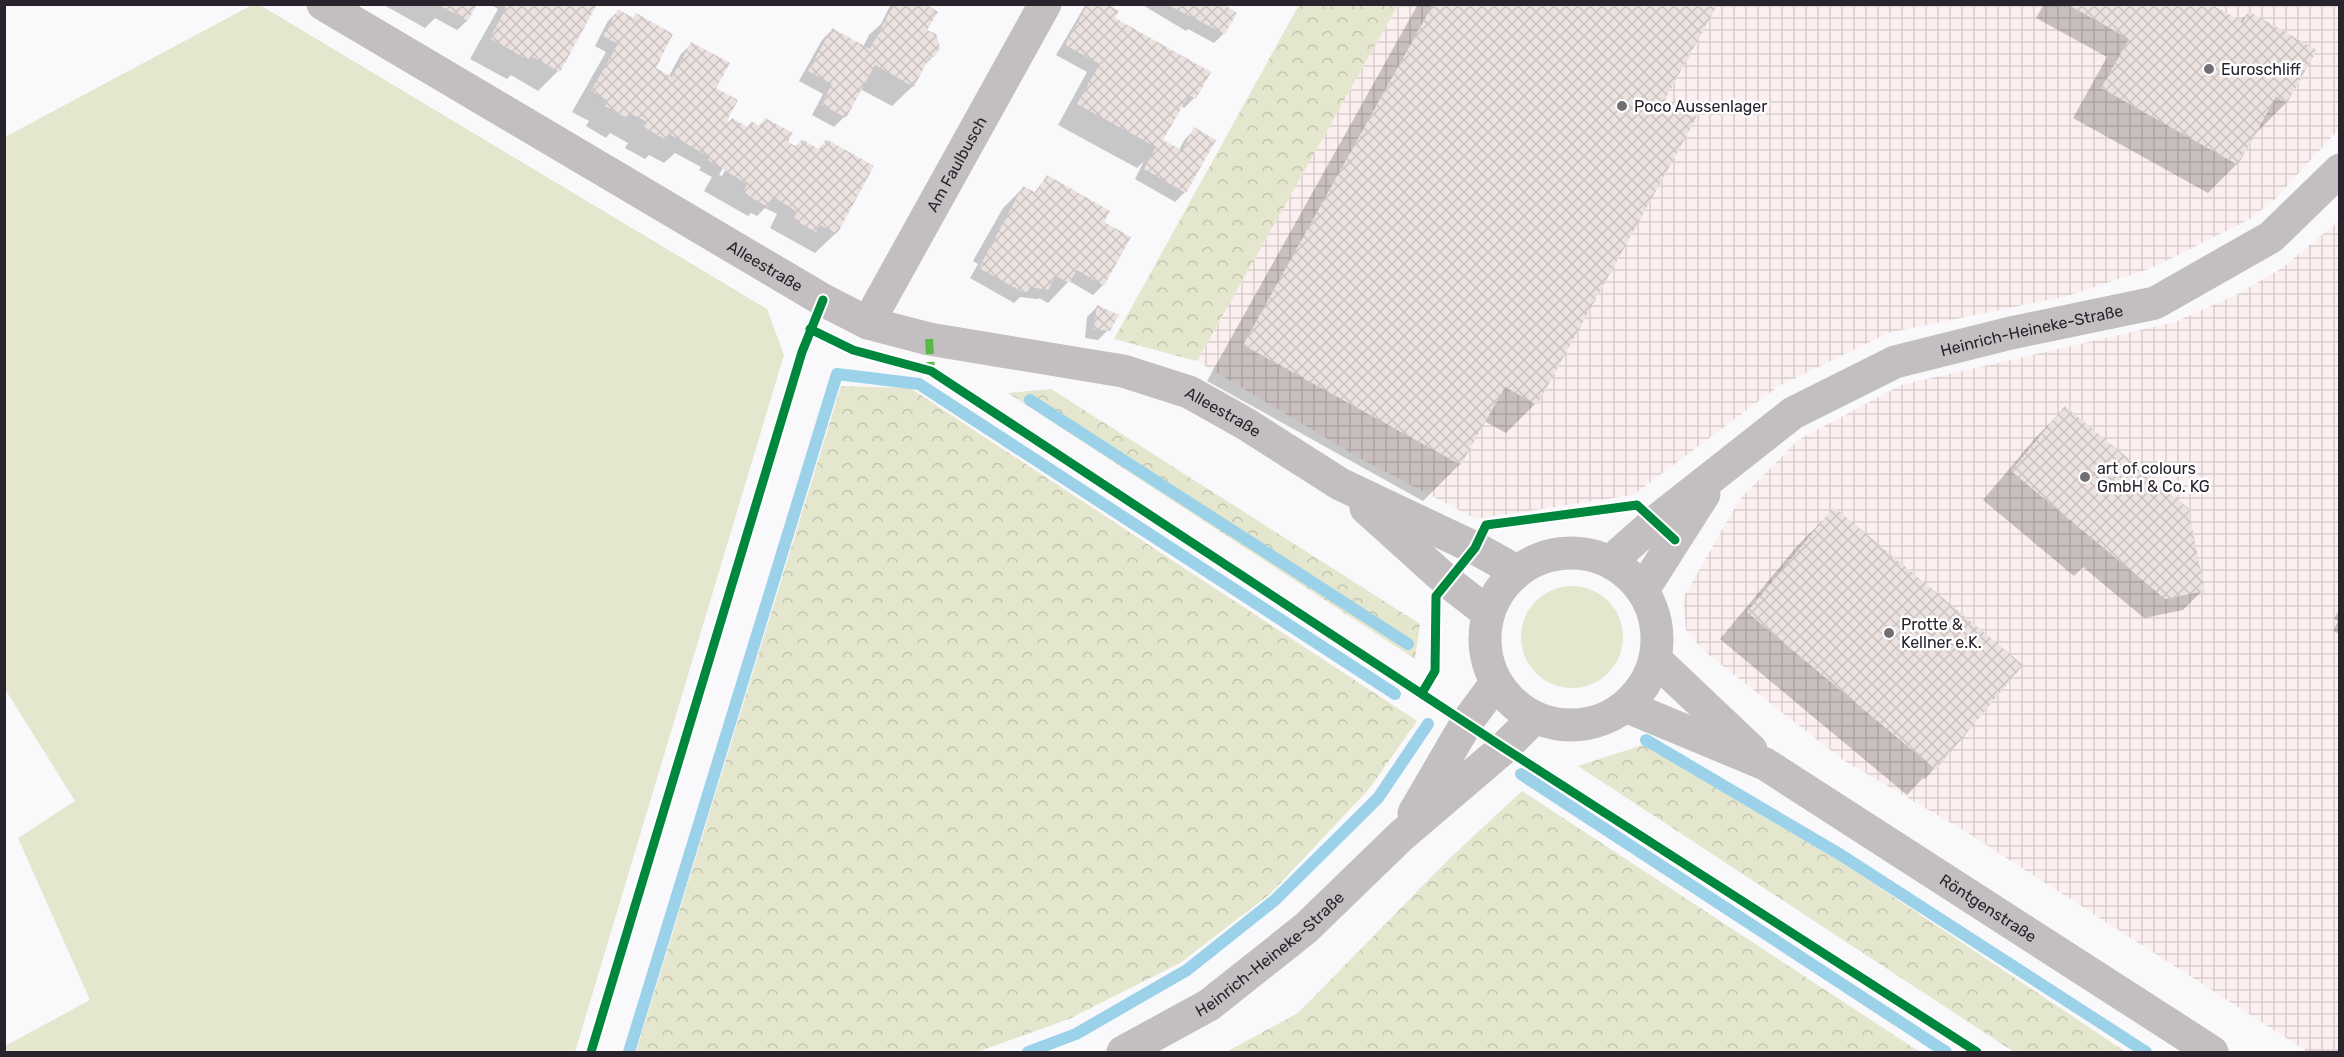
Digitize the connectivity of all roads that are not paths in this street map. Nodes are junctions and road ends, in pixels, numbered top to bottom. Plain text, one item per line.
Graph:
1 (323, 4) edge
2 (1045, 4) edge
3 (2340, 170) edge
4 (868, 323) junction
5 (1714, 477) junction
6 (1340, 484) junction
7 (1611, 561) junction
8 (1516, 571) junction
9 (1643, 590) junction
10 (1488, 613) junction
11 (1656, 660) junction
12 (1496, 683) junction
13 (1628, 707) junction
14 (1534, 718) junction
15 (1765, 764) junction
16 (1401, 836) junction
17 (1123, 1053) edge
18 (2212, 1053) edge

1 - 4 street, Alleestraße
2 - 4 street, Am Faulbusch
3 - 5 street, Heinrich-Heineke-Straße
4 - 6 street, Alleestraße
5 - 7 street, Heinrich-Heineke-Straße
5 - 9 street, Heinrich-Heineke-Straße
6 - 8 street, Alleestraße
6 - 10 street, Alleestraße
7 - 8 street
7 - 9 street
8 - 10 street
9 - 11 street
10 - 12 street
11 - 13 street
11 - 15 street, Röntgenstraße
12 - 14 street
12 - 16 street, Heinrich-Heineke-Straße
13 - 14 street
13 - 15 street, Röntgenstraße
14 - 16 street, Heinrich-Heineke-Straße
15 - 18 street, Röntgenstraße
16 - 17 street, Heinrich-Heineke-Straße

